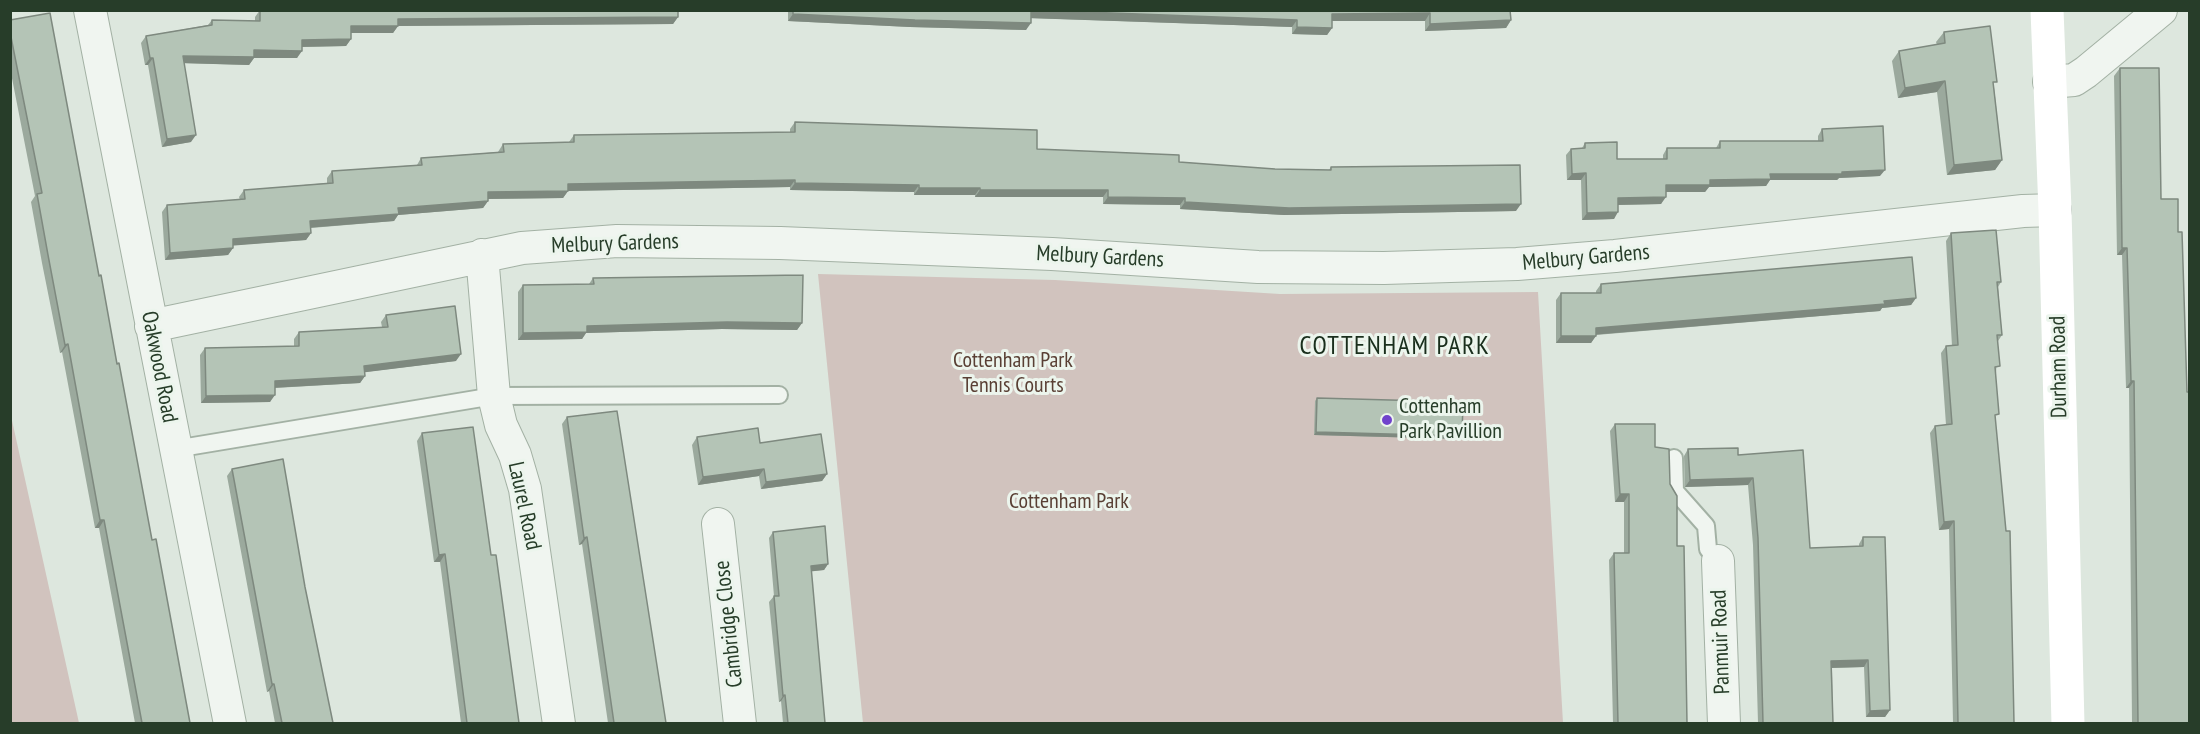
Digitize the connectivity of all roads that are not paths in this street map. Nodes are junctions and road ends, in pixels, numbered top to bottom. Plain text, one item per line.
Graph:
1 (90, 10) edge
2 (2047, 10) edge
3 (2161, 10) edge
4 (2049, 82) junction
5 (2055, 210) junction
6 (482, 255) junction
7 (151, 326) junction
8 (779, 395) dead end
9 (494, 396) junction
10 (175, 449) junction
11 (1674, 458) dead end
12 (718, 524) dead end
13 (1718, 561) joint
14 (230, 723) edge
15 (559, 723) edge
16 (740, 723) edge
17 (1724, 723) edge
18 (2068, 723) edge

1 - 7 street, Oakwood Road
2 - 4 main road, Durham Road
3 - 4 street
4 - 5 main road, Durham Road
5 - 6 street, Melbury Gardens
5 - 18 main road, Durham Road
6 - 7 street, Melbury Gardens
6 - 9 street, Laurel Road
7 - 10 street, Oakwood Road
8 - 9 lane
9 - 10 lane
9 - 15 street, Laurel Road
10 - 14 street, Oakwood Road
11 - 13 lane
12 - 16 street, Cambridge Close
13 - 17 street, Panmuir Road

